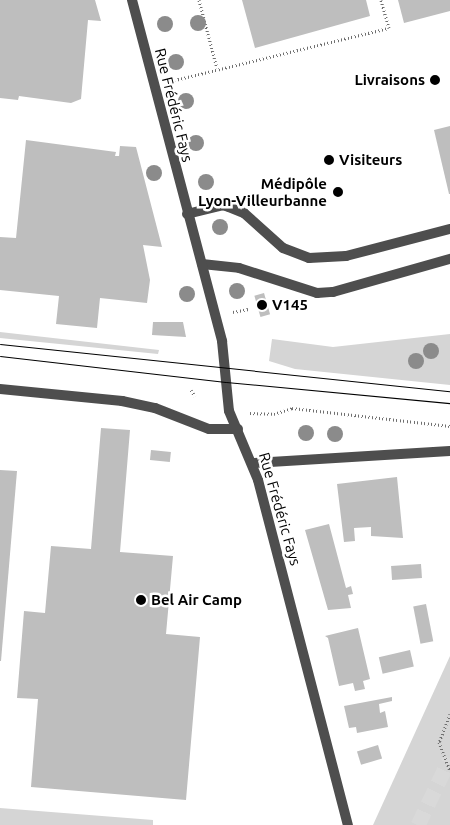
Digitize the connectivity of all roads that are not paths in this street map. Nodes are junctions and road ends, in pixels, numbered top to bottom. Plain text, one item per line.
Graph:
1 (132, 0) edge
2 (187, 214) junction
3 (450, 229) edge
4 (450, 260) edge
5 (202, 264) junction
6 (0, 389) edge
7 (238, 429) junction
8 (450, 451) edge
9 (253, 463) junction
10 (348, 825) edge

1 - 2 street, Rue Frédéric Fays
2 - 3 street
2 - 5 street, Rue Frédéric Fays
4 - 5 street
5 - 7 street, Rue Frédéric Fays
6 - 7 street
7 - 9 street, Rue Frédéric Fays
8 - 9 street
9 - 10 street, Rue Frédéric Fays

